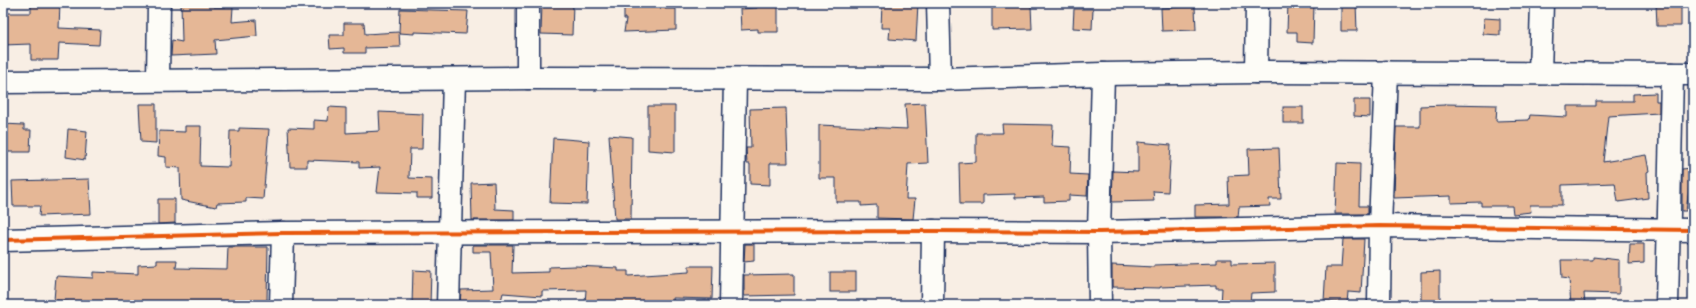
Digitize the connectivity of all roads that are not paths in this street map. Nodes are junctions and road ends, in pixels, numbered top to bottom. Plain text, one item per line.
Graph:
1 (159, 3) edge
2 (528, 3) edge
3 (938, 3) edge
4 (1257, 3) edge
5 (1542, 3) edge
6 (1256, 72) junction
7 (1386, 72) junction
8 (1540, 73) junction
9 (1103, 74) junction
10 (1683, 74) edge
11 (528, 78) junction
12 (735, 78) junction
13 (454, 79) junction
14 (940, 79) junction
15 (158, 80) junction
16 (3, 82) edge
17 (1380, 226) junction
18 (1668, 230) junction
19 (1693, 230) edge
20 (933, 231) junction
21 (731, 232) junction
22 (1099, 232) junction
23 (283, 233) junction
24 (451, 233) junction
25 (3, 240) edge
26 (281, 305) edge
27 (448, 305) edge
28 (730, 305) edge
29 (932, 305) edge
30 (1100, 305) edge
31 (1379, 305) edge
32 (1667, 305) edge

1 - 15 street
2 - 11 street
3 - 14 street
4 - 6 street
5 - 8 street
6 - 7 street
6 - 9 street
7 - 8 street
7 - 17 street
8 - 10 street
9 - 14 street
9 - 22 street
10 - 18 street
11 - 12 street
11 - 13 street
12 - 14 street
12 - 21 street
13 - 15 street
13 - 24 street
15 - 16 street
17 - 18 street
17 - 22 street
17 - 31 street
18 - 19 street
18 - 32 street
20 - 21 street
20 - 22 street
20 - 29 street
21 - 24 street
21 - 28 street
22 - 30 street
23 - 24 street
23 - 25 street
23 - 26 street
24 - 27 street

